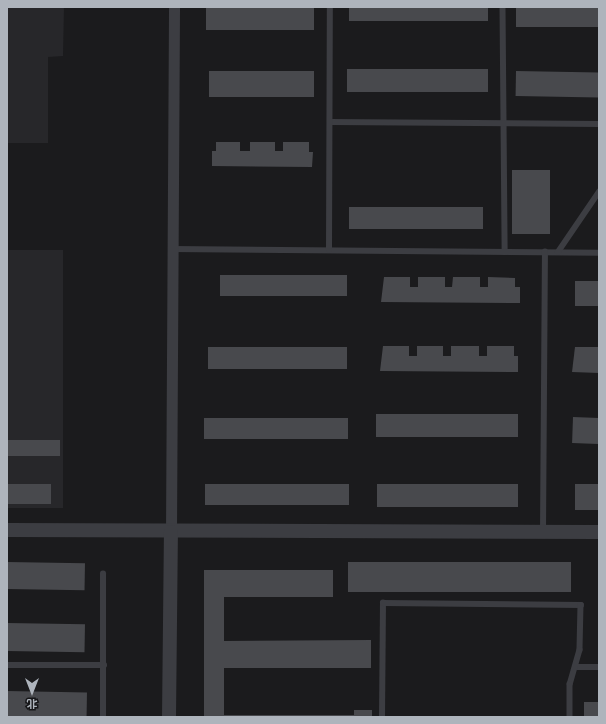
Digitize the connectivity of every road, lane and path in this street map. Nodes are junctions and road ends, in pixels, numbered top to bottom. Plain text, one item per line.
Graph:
1 (174, 7) edge
2 (330, 7) edge
3 (503, 7) edge
4 (330, 122) junction
5 (504, 123) junction
6 (599, 124) edge
7 (599, 192) edge
8 (172, 249) junction
9 (329, 250) junction
10 (505, 252) junction
11 (545, 252) junction
12 (558, 252) junction
13 (599, 253) edge
14 (7, 530) edge
15 (171, 532) junction
16 (543, 532) junction
17 (599, 532) edge
18 (104, 574) dead end
19 (7, 664) edge
20 (104, 665) junction
21 (576, 667) junction
22 (599, 667) edge
23 (103, 717) edge
24 (169, 717) edge
25 (382, 717) edge
26 (570, 717) edge

1 - 8 street
2 - 4 lane
3 - 5 lane
4 - 5 lane
4 - 9 lane
5 - 6 lane
5 - 10 lane
7 - 12 lane
8 - 9 lane
8 - 15 street
9 - 10 lane
10 - 11 lane
11 - 12 lane
11 - 16 lane
12 - 13 lane
14 - 15 street
15 - 16 street
15 - 24 street
16 - 17 street
18 - 20 lane
19 - 20 lane
20 - 23 lane
21 - 22 lane
21 - 25 lane
21 - 26 lane

